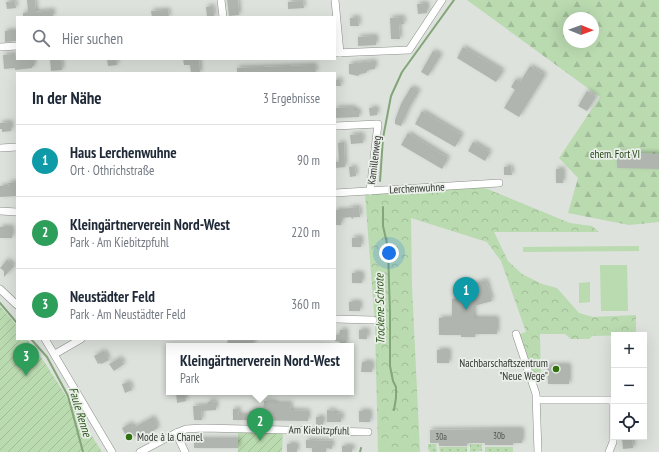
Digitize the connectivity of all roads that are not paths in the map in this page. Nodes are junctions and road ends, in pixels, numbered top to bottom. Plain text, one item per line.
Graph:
1 (221, 0) edge
2 (335, 0) edge
3 (442, 0) edge
4 (222, 16) edge
5 (336, 16) edge
6 (336, 18) edge
7 (16, 46) edge
8 (0, 47) edge
9 (338, 53) edge
10 (336, 126) edge
11 (16, 147) edge
12 (0, 148) edge
13 (498, 183) dead end
14 (370, 191) junction
15 (336, 193) edge
16 (0, 211) edge
17 (16, 212) edge
18 (0, 289) edge
19 (16, 304) edge
20 (336, 319) edge
21 (373, 320) dead end
22 (516, 334) dead end
23 (46, 340) edge
24 (79, 340) edge
25 (55, 354) junction
26 (537, 400) junction
27 (368, 432) dead end
28 (176, 433) junction
29 (112, 452) edge
30 (140, 452) edge
31 (185, 452) edge
32 (538, 452) edge
33 (609, 452) edge

1 - 4 street
2 - 5 street
3 - 9 street
6 - 9 street
7 - 8 street
10 - 14 street, Kamillenweg
11 - 12 street
13 - 14 street, Lerchenwuhne
14 - 15 street, Lerchenwuhne
16 - 17 street
18 - 19 street
20 - 21 street
22 - 26 street
23 - 25 street
24 - 25 street
25 - 29 street
26 - 32 street
26 - 33 street
27 - 28 street, Am Kiebitzpfuhl
28 - 30 street, Am Kiebitzpfuhl
28 - 31 street

